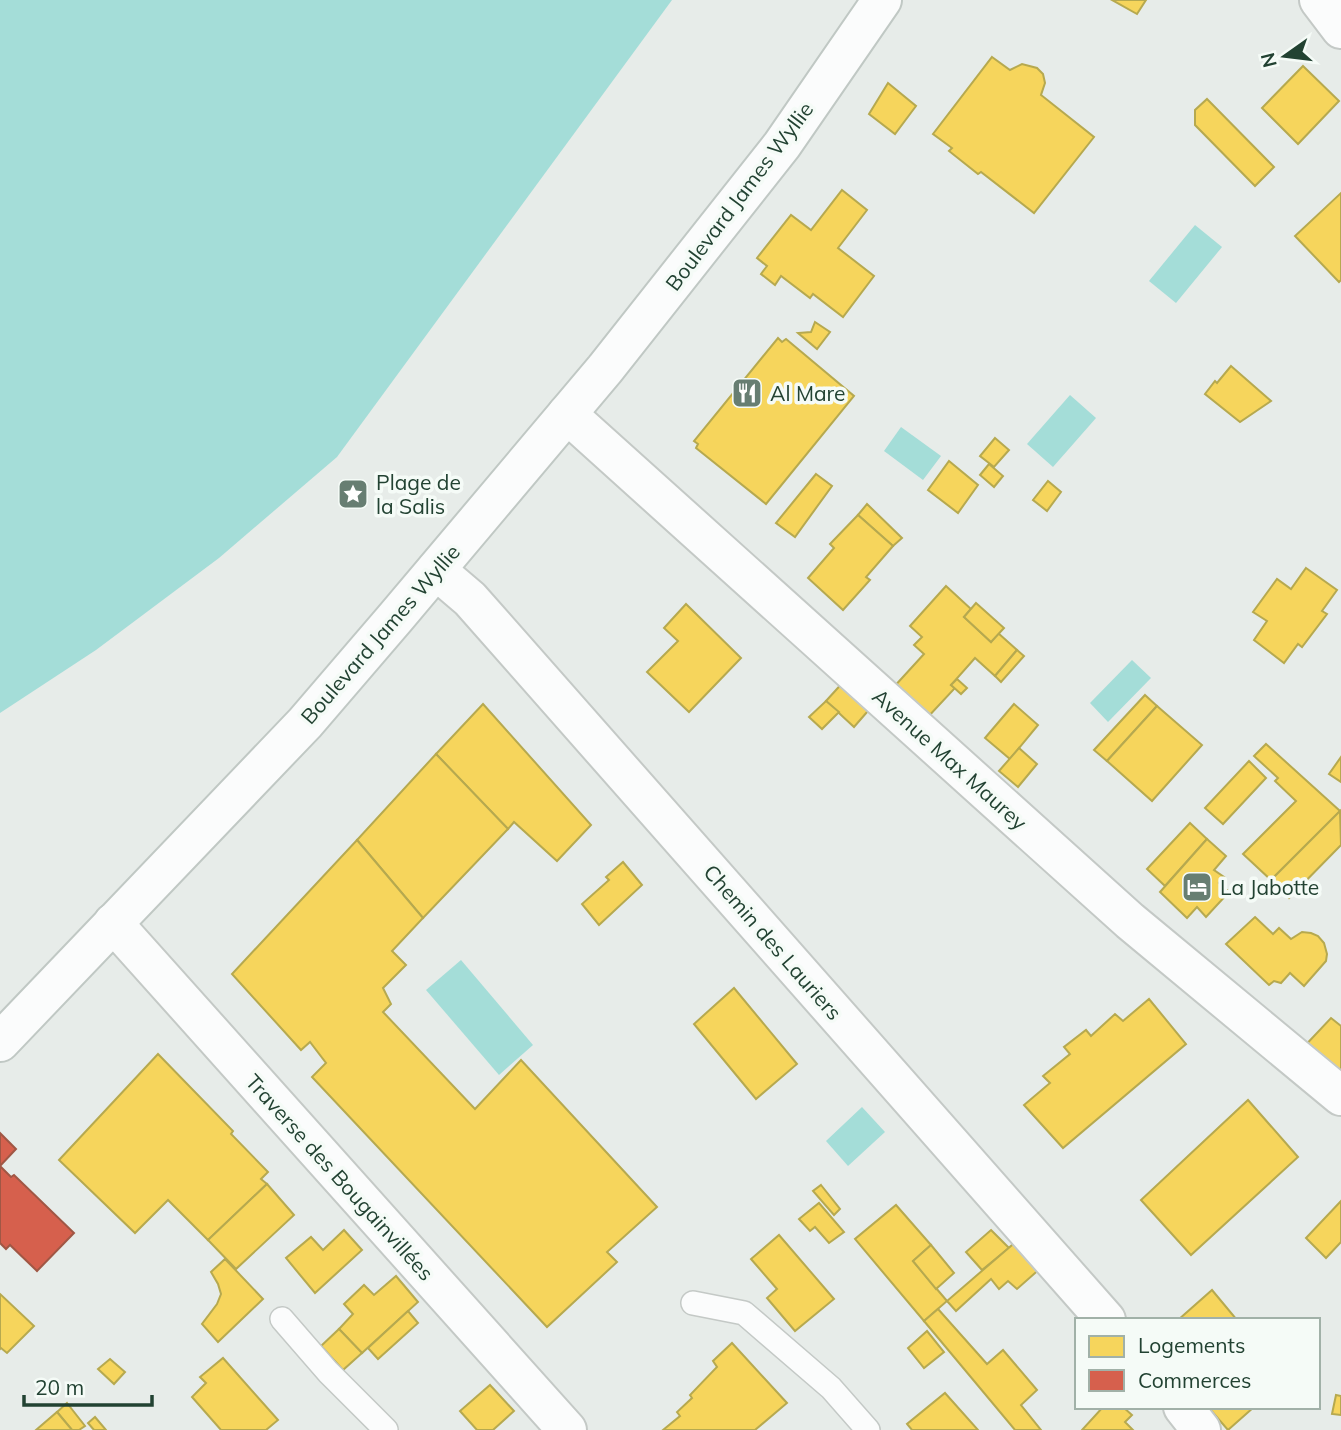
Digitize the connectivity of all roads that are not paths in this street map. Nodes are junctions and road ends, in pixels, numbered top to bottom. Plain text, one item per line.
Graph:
1 (882, 0) edge
2 (1319, 0) edge
3 (1341, 29) edge
4 (567, 414) junction
5 (436, 570) junction
6 (113, 923) junction
7 (0, 1042) edge
8 (1341, 1096) edge
9 (693, 1303) dead end
10 (1103, 1318) edge
11 (282, 1319) dead end
12 (1185, 1409) edge
13 (386, 1430) edge
14 (567, 1430) edge
15 (868, 1430) edge
16 (1201, 1430) edge

1 - 4 street, Boulevard James Wyllie
2 - 3 street
4 - 5 street, Boulevard James Wyllie
4 - 8 street, Avenue Max Maurey
5 - 6 street, Boulevard James Wyllie
5 - 10 street, Chemin des Lauriers
6 - 7 street, Boulevard James Wyllie
6 - 14 street, Traverse des Bougainvillées
9 - 15 lane
11 - 13 lane
12 - 16 street

